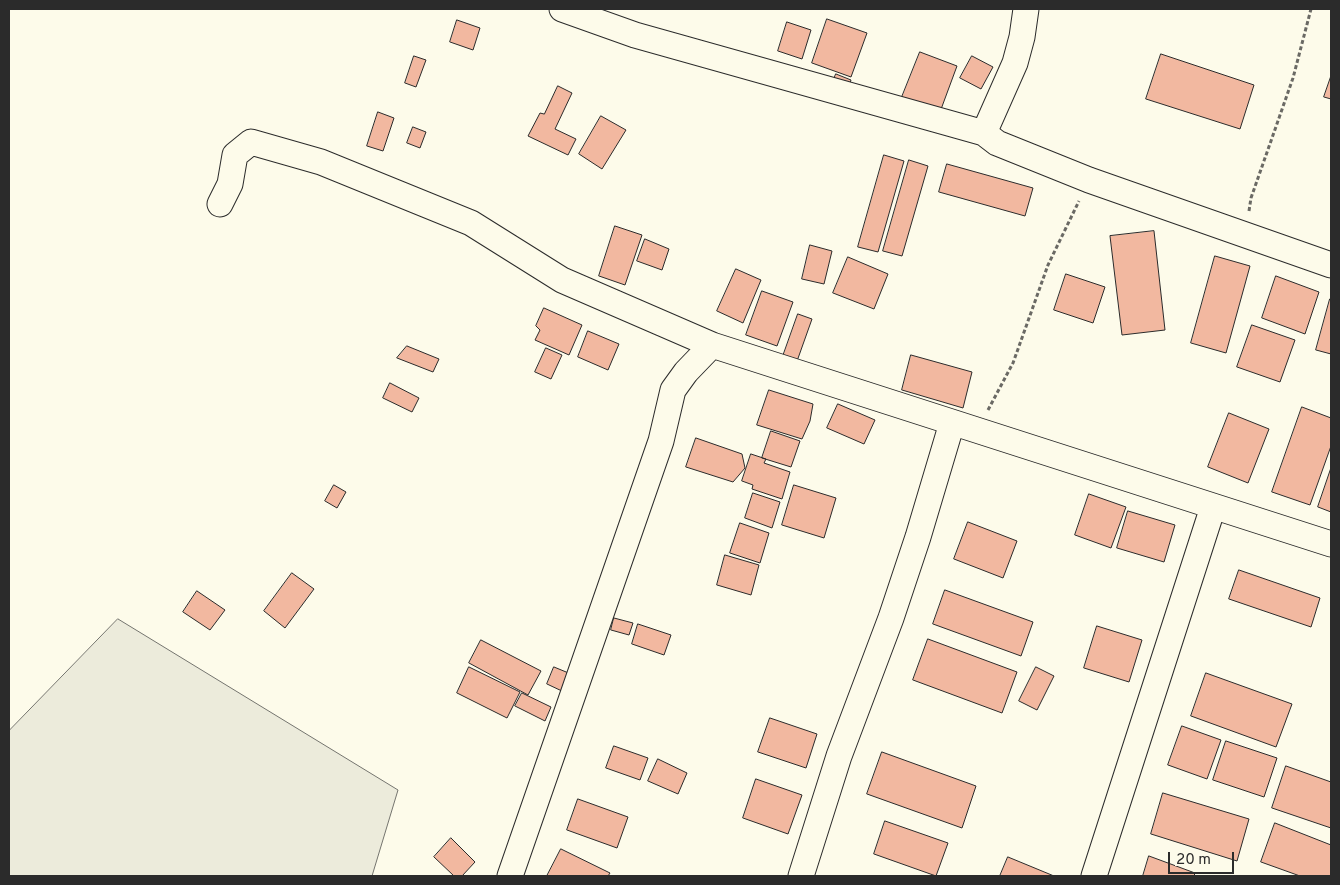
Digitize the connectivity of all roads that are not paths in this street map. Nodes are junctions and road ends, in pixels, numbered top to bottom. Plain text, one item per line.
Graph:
1 (562, 9) edge
2 (1026, 9) edge
3 (984, 133) junction
4 (220, 204) dead end
5 (1331, 265) edge
6 (712, 345) junction
7 (952, 423) junction
8 (1213, 507) junction
9 (1331, 544) edge
10 (510, 876) edge
11 (801, 876) edge
12 (1094, 876) edge

1 - 3 street
2 - 3 street
3 - 5 street
4 - 6 street
6 - 7 street
6 - 10 street
7 - 8 street
7 - 11 street
8 - 9 street
8 - 12 street

